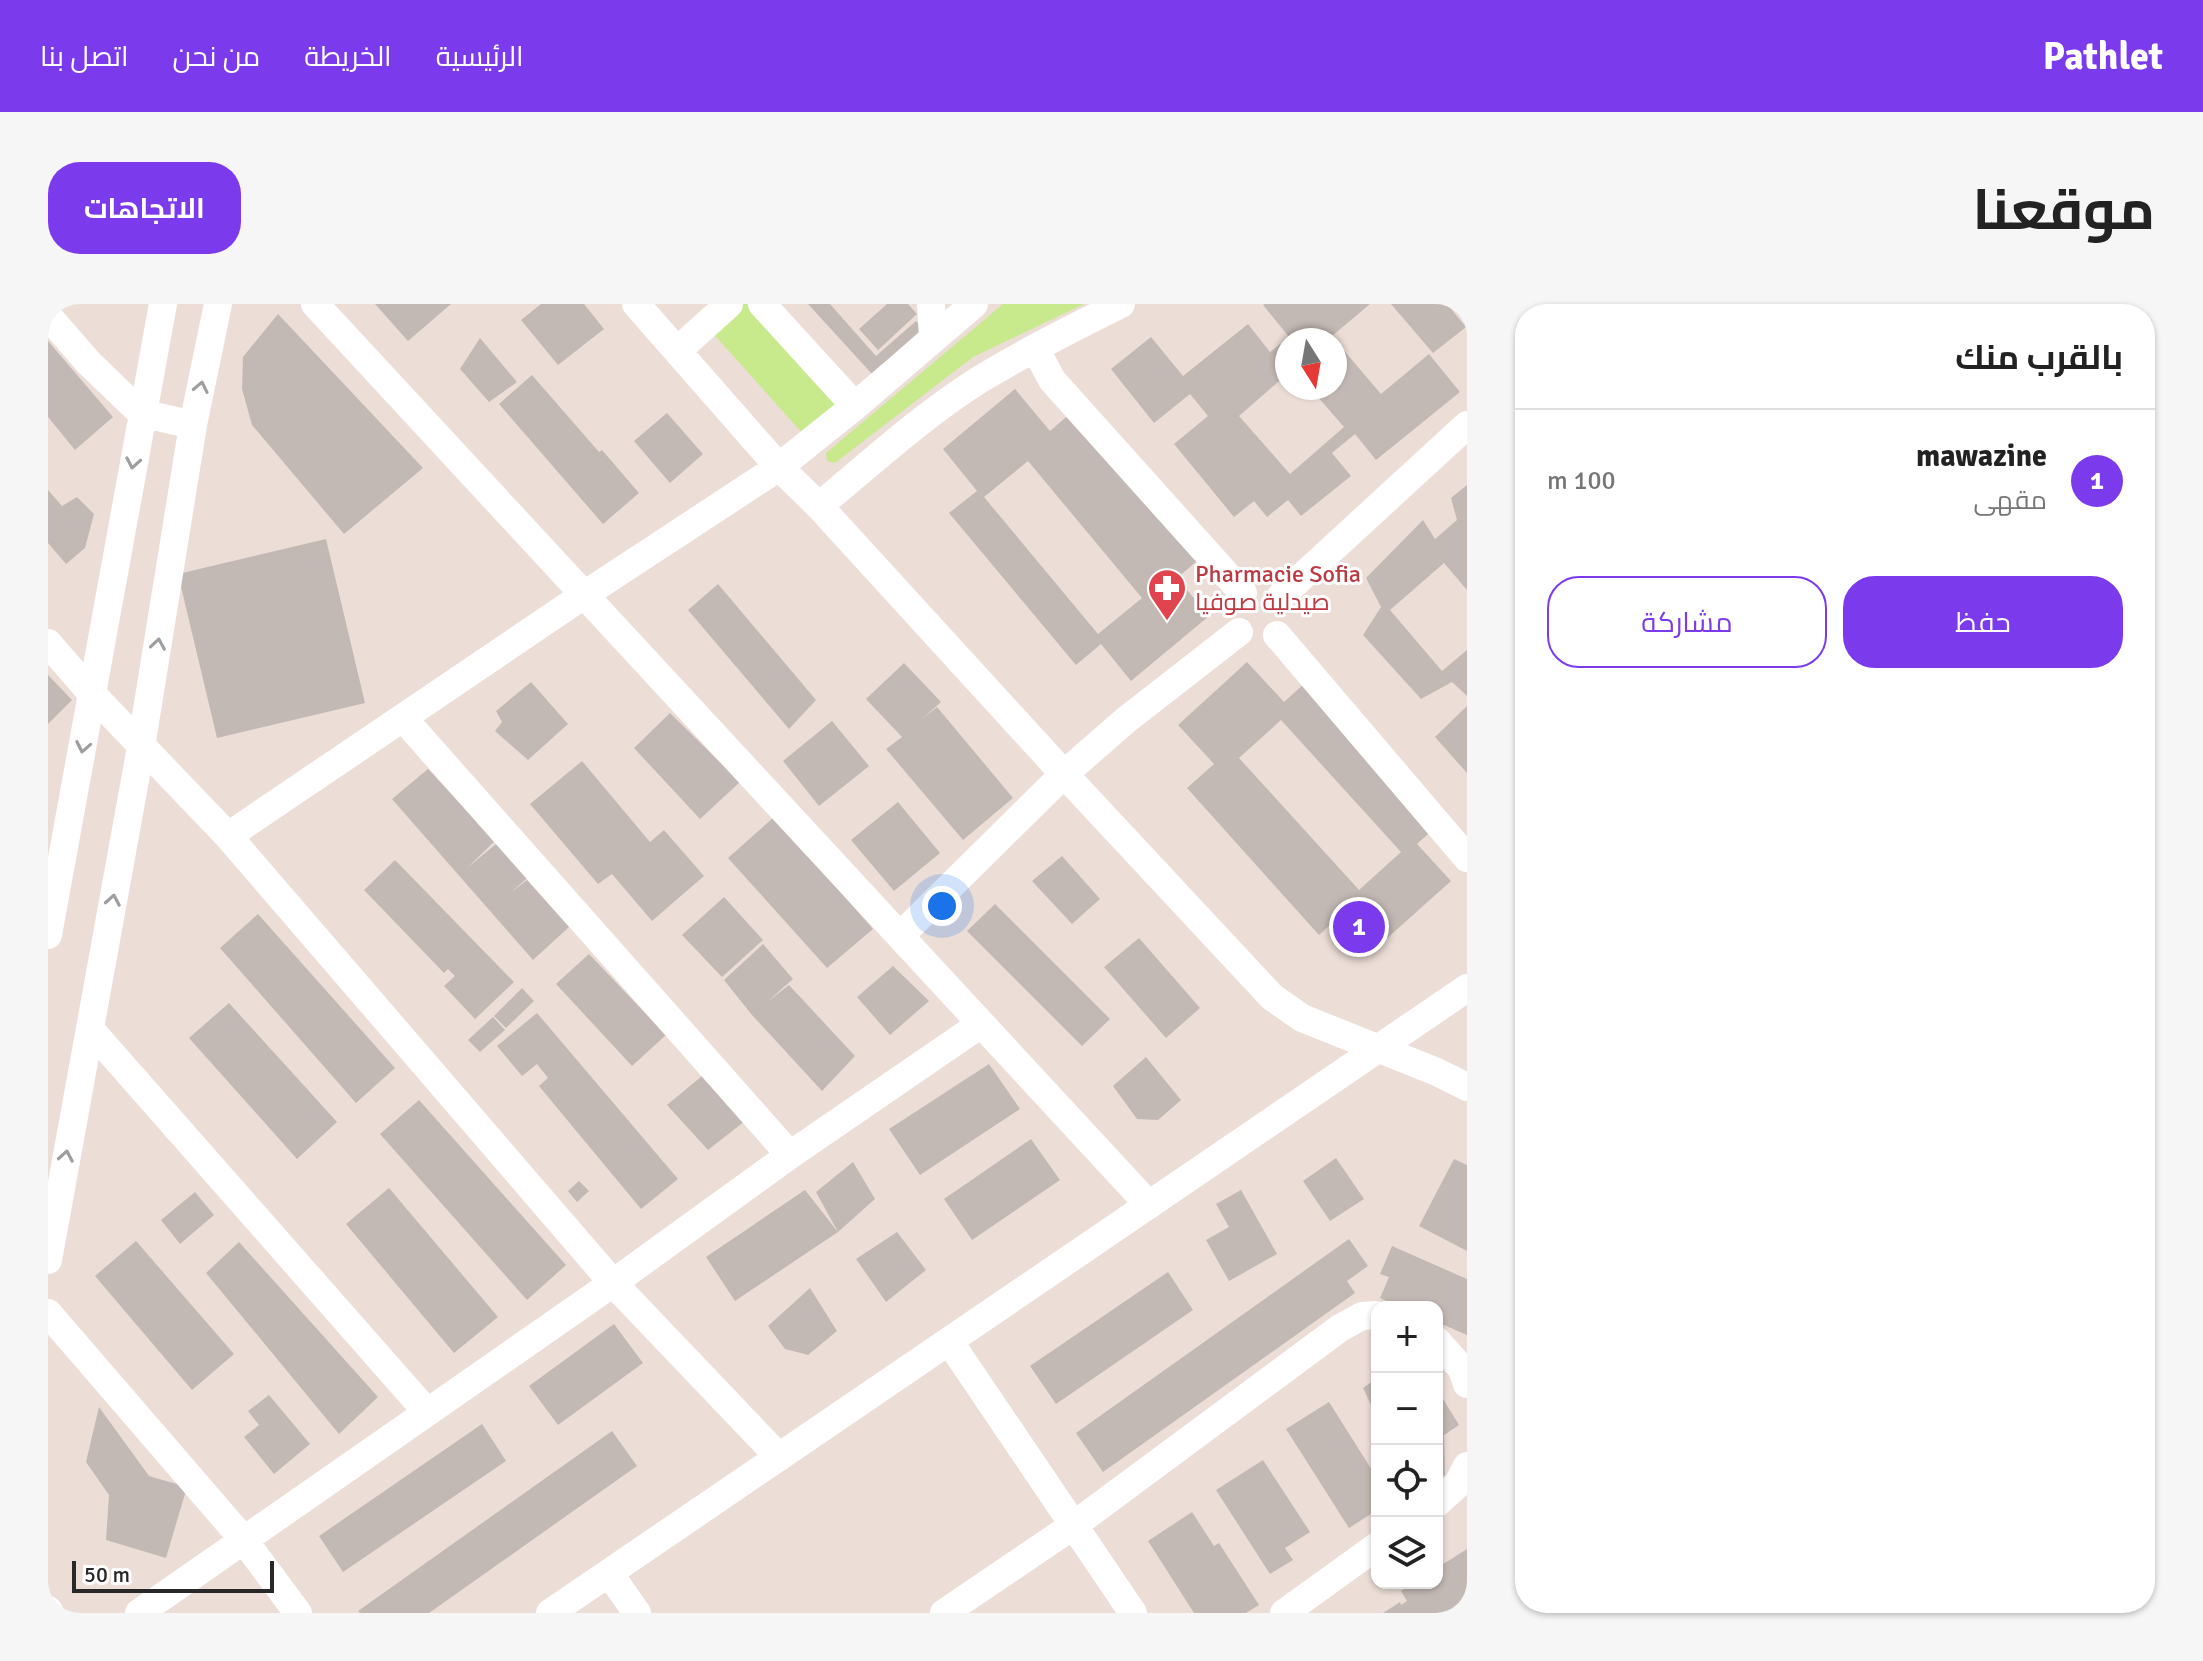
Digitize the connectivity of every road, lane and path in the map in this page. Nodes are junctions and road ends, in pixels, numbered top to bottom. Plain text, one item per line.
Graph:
1 (163, 304) edge
2 (218, 304) edge
3 (315, 304) edge
4 (636, 304) edge
5 (729, 304) edge
6 (762, 304) edge
7 (931, 304) edge
8 (974, 304) edge
9 (1121, 304) edge
10 (48, 316) edge
11 (933, 338) junction
12 (1035, 348) junction
13 (677, 351) junction
14 (855, 406) junction
15 (141, 413) junction
16 (193, 425) junction
17 (1467, 425) edge
18 (779, 467) junction
19 (819, 506) junction
20 (1243, 593) junction
21 (584, 595) junction
22 (1281, 596) junction
23 (1239, 632) junction
24 (1277, 635) junction
25 (48, 643) edge
26 (93, 695) junction
27 (403, 718) junction
28 (141, 747) junction
29 (1064, 774) junction
30 (228, 836) junction
31 (1467, 858) edge
32 (48, 935) edge
33 (900, 936) junction
34 (1467, 988) edge
35 (981, 1024) junction
36 (90, 1029) junction
37 (1379, 1048) junction
38 (1467, 1087) edge
39 (790, 1155) junction
40 (1149, 1205) junction
41 (48, 1260) edge
42 (613, 1283) junction
43 (48, 1313) edge
44 (1371, 1315) edge
45 (949, 1341) junction
46 (1443, 1348) edge
47 (1467, 1384) edge
48 (427, 1412) junction
49 (779, 1457) junction
50 (1467, 1466) edge
51 (1443, 1498) edge
52 (1074, 1525) junction
53 (243, 1539) junction
54 (1371, 1550) edge
55 (609, 1573) junction
56 (139, 1613) edge
57 (298, 1613) edge
58 (550, 1613) edge
59 (637, 1613) edge
60 (944, 1613) edge
61 (1133, 1613) edge
62 (1284, 1613) edge

1 - 15 street
16 -> 2 street
3 - 21 street
4 - 13 street
5 - 13 street
6 - 14 street
7 - 11 street
8 - 11 street
9 - 12 street
10 - 15 street
11 - 14 street
12 - 19 street
12 - 20 street
13 - 18 street
14 - 18 street
15 - 16 street
15 -> 26 street
28 -> 16 street
17 - 22 street
18 - 19 street
18 - 21 street
19 - 29 street
20 - 22 street
20 - 23 street
21 - 27 street
21 - 33 street
22 - 24 street
23 - 24 street
23 - 29 street
24 - 31 street
25 - 26 street
26 - 28 street
26 -> 32 street
27 - 30 street
27 - 39 street
28 - 30 street
36 -> 28 street
29 - 33 street
29 - 37 street
30 - 42 street
33 - 35 street
34 - 37 street
35 - 39 street
35 - 40 street
41 -> 36 street
36 - 48 street
37 - 38 street
37 - 40 street
39 - 42 street
40 - 45 street
42 - 48 street
42 - 49 street
43 - 53 street
44 - 52 street
45 - 49 street
45 - 52 street
46 - 47 street
48 - 53 street
49 - 55 street
50 - 51 street
52 - 60 street
52 - 61 street
53 - 56 street
53 - 57 street
54 - 62 street
55 - 58 street
55 - 59 street

